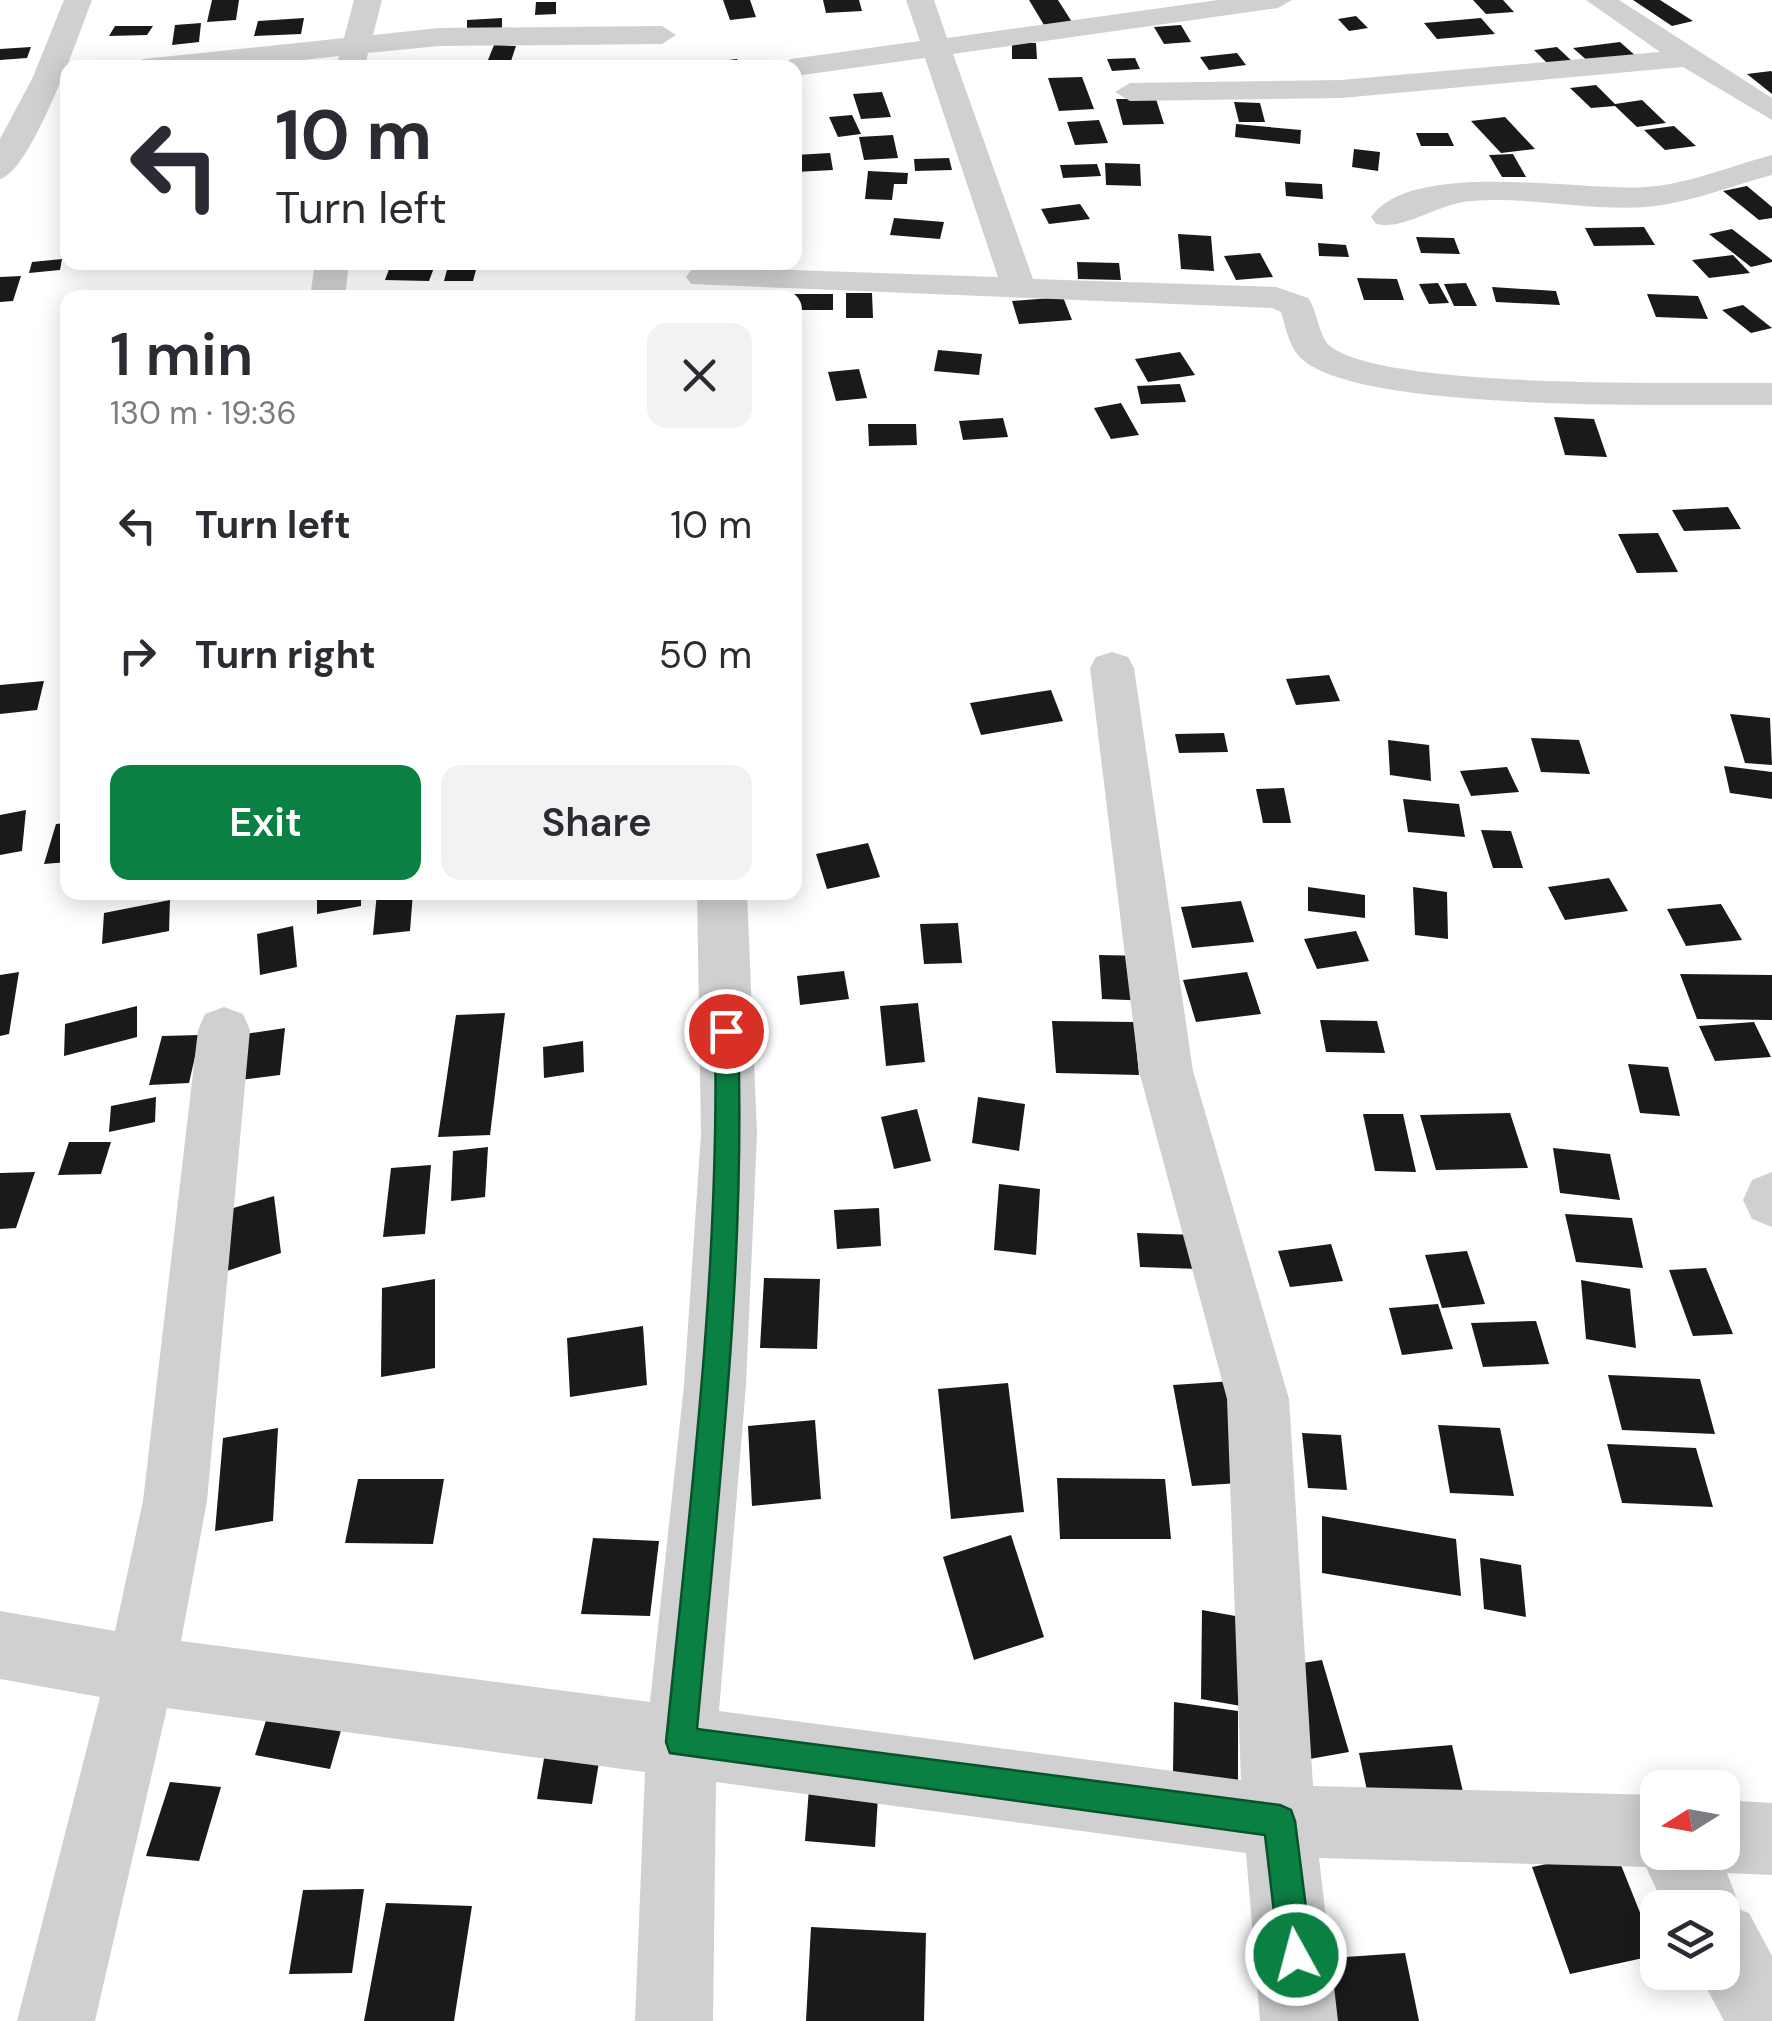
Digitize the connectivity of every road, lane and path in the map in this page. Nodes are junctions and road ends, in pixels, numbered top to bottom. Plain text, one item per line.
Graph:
1 (78, 0) edge
2 (368, 0) edge
3 (654, 0) edge
4 (920, 0) edge
5 (1278, 0) edge
6 (1600, 0) edge
7 (662, 35) junction
8 (935, 47) junction
9 (354, 56) edge
10 (1692, 57) junction
11 (62, 60) edge
12 (284, 60) edge
13 (668, 60) edge
14 (802, 66) edge
15 (58, 76) edge
16 (1130, 92) dead end
17 (1772, 111) edge
18 (1772, 165) edge
19 (0, 169) edge
20 (1388, 217) dead end
21 (704, 279) edge
22 (1018, 286) junction
23 (1772, 394) edge
24 (1112, 668) dead end
25 (722, 900) edge
26 (224, 1030) dead end
27 (0, 1644) edge
28 (142, 1670) junction
29 (681, 1742) junction
30 (1280, 1821) junction
31 (1640, 1831) edge
32 (1740, 1837) edge
33 (1772, 1839) edge
34 (1740, 1973) edge
35 (56, 2021) edge
36 (674, 2021) edge
37 (1299, 2021) edge
38 (1766, 2021) edge

1 - 11 street
2 - 9 street
3 - 7 street
4 - 8 street
5 - 8 street
6 - 10 street
7 - 9 street
7 - 13 street
8 - 14 street
8 - 22 street
9 - 12 street
10 - 16 street
10 - 17 street
15 - 19 street
18 - 20 street
21 - 22 street
22 - 23 street
24 - 30 street
25 - 29 street
26 - 28 street
27 - 28 street
28 - 29 street
28 - 35 street
29 - 30 street
29 - 36 street
30 - 31 street
30 - 37 street
32 - 33 street
34 - 38 street

